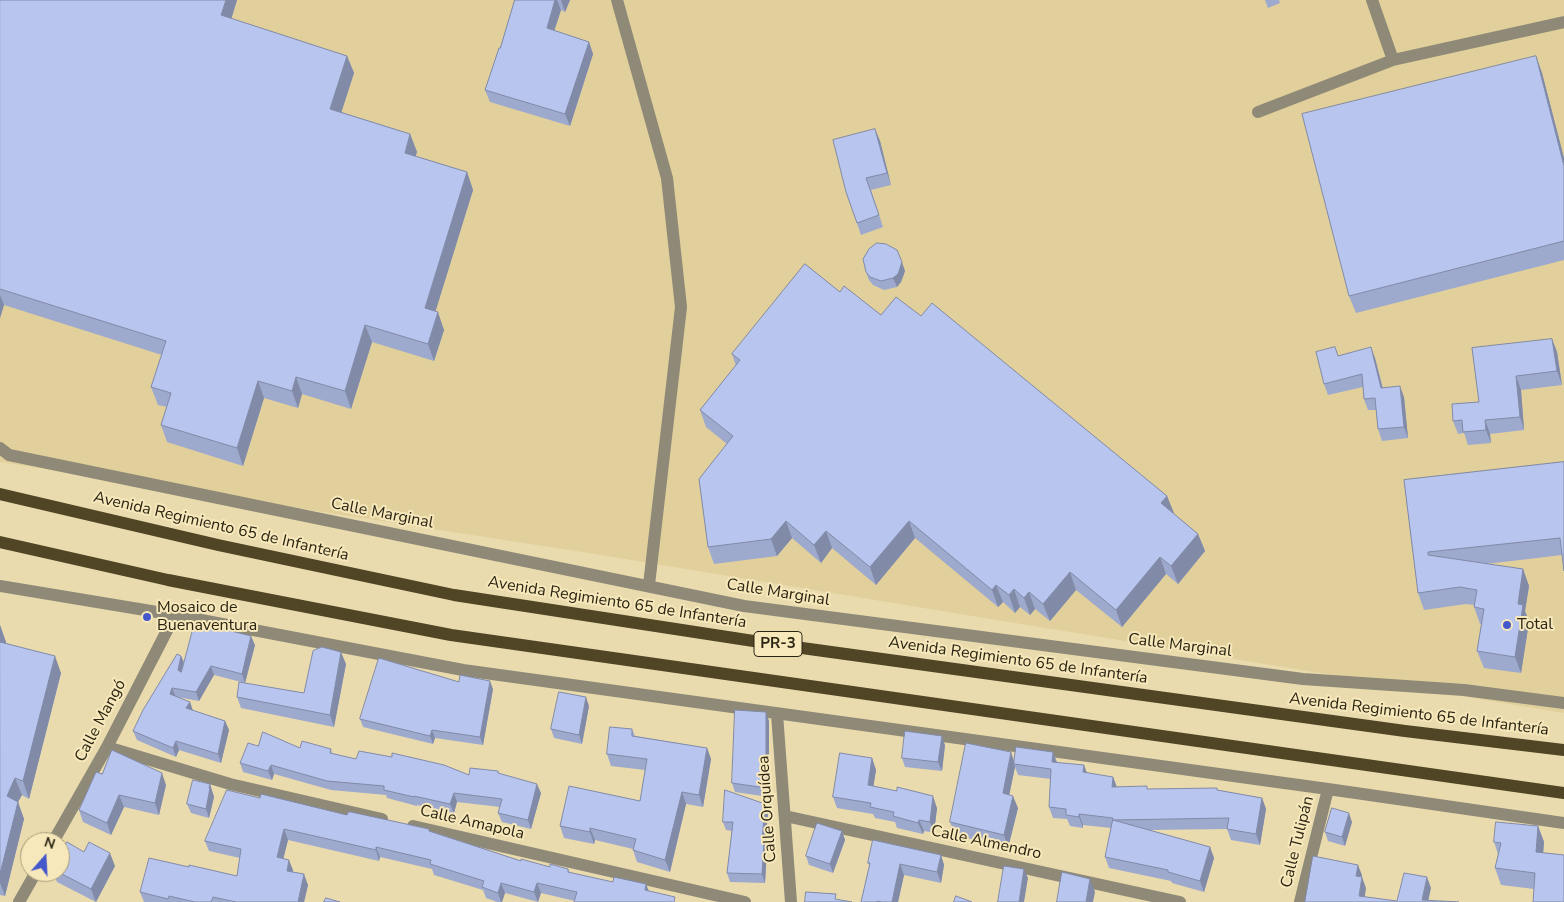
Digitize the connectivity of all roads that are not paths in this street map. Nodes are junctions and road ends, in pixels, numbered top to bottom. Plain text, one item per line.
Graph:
1 (617, 0) edge
2 (1372, 0) edge
3 (1564, 22) edge
4 (1393, 60) junction
5 (1258, 112) dead end
6 (0, 448) edge
7 (0, 494) edge
8 (0, 542) edge
9 (649, 585) junction
10 (0, 586) edge
11 (175, 615) junction
12 (1564, 703) edge
13 (777, 714) junction
14 (107, 747) junction
15 (1564, 750) edge
16 (1328, 789) junction
17 (1564, 793) edge
18 (786, 816) junction
19 (1564, 823) edge
20 (59, 832) edge
21 (30, 882) edge
22 (19, 902) edge
23 (745, 902) edge
24 (791, 902) edge
25 (1180, 902) edge
26 (1300, 902) edge

1 - 9 street
2 - 4 street
3 - 4 street
4 - 5 street
6 - 9 street, Calle Marginal
7 - 15 main road, Avenida Regimiento 65 de Infantería / PR-3
8 - 17 main road, PR-3
9 - 12 street, Calle Marginal
10 - 11 street
11 - 13 street
11 - 14 street, Calle Mangó
13 - 16 street
13 - 18 street, Calle Orquídea
14 - 20 street, Calle Mangó
14 - 23 street, Calle Amapola
16 - 19 street
16 - 26 street, Calle Tulipán
18 - 24 street, Calle Orquídea
18 - 25 street, Calle Almendro
21 - 22 street

